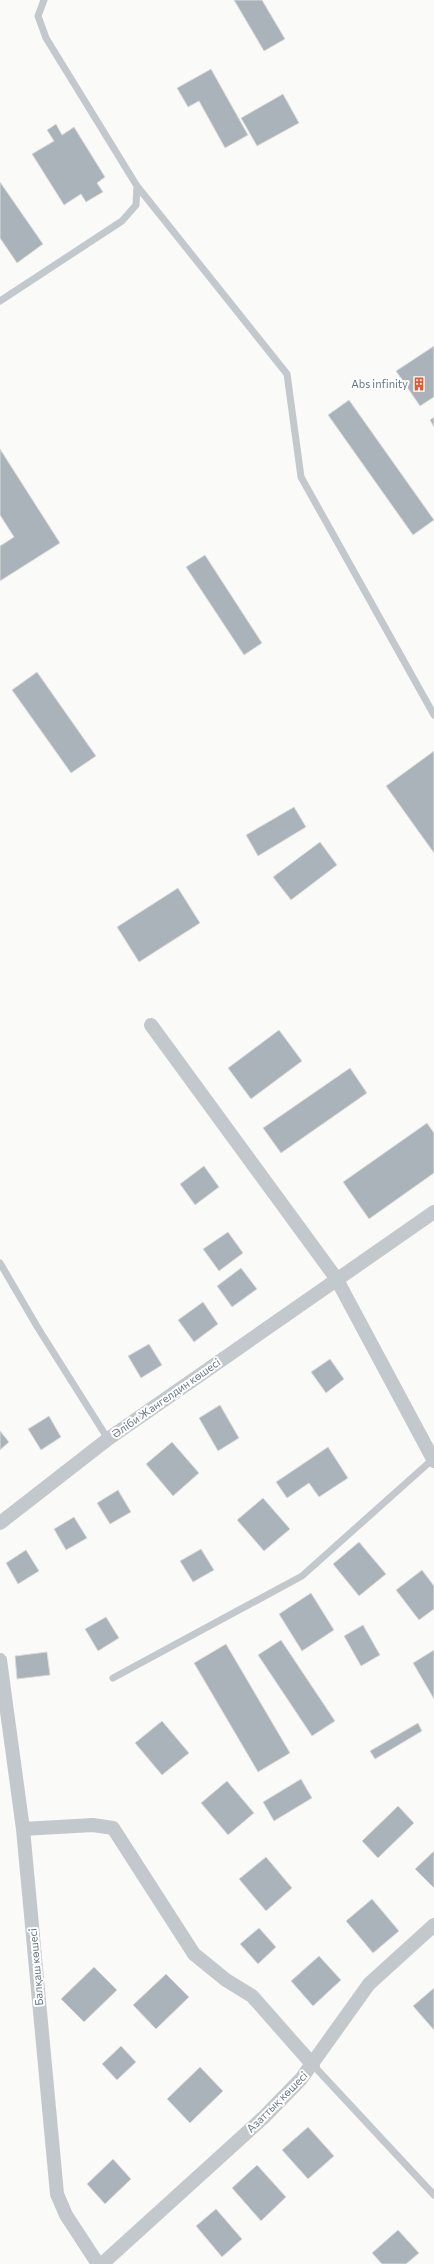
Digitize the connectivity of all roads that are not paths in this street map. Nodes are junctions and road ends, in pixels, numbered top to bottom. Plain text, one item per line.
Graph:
1 (44, 0) edge
2 (137, 186) junction
3 (0, 301) edge
4 (434, 715) edge
5 (150, 1025) dead end
6 (434, 1212) edge
7 (0, 1263) edge
8 (336, 1278) junction
9 (108, 1439) junction
10 (434, 1460) edge
11 (0, 1524) edge
12 (0, 1660) edge
13 (113, 1678) dead end
14 (23, 1829) junction
15 (434, 1925) edge
16 (313, 2065) junction
17 (434, 2195) edge
18 (98, 2264) edge
19 (102, 2264) edge

1 - 2 lane
2 - 3 lane
2 - 4 lane
5 - 8 street
6 - 8 street, Әліби Жангелдин көшесі
7 - 9 lane
8 - 9 street, Әліби Жангелдин көшесі
8 - 10 street
9 - 11 street, Әліби Жангелдин көшесі
10 - 13 lane
12 - 14 street, Балқаш көшесі
14 - 16 street
14 - 18 street, Балқаш көшесі
15 - 16 street, Азаттық көшесі
16 - 17 lane
16 - 19 street, Азаттық көшесі

